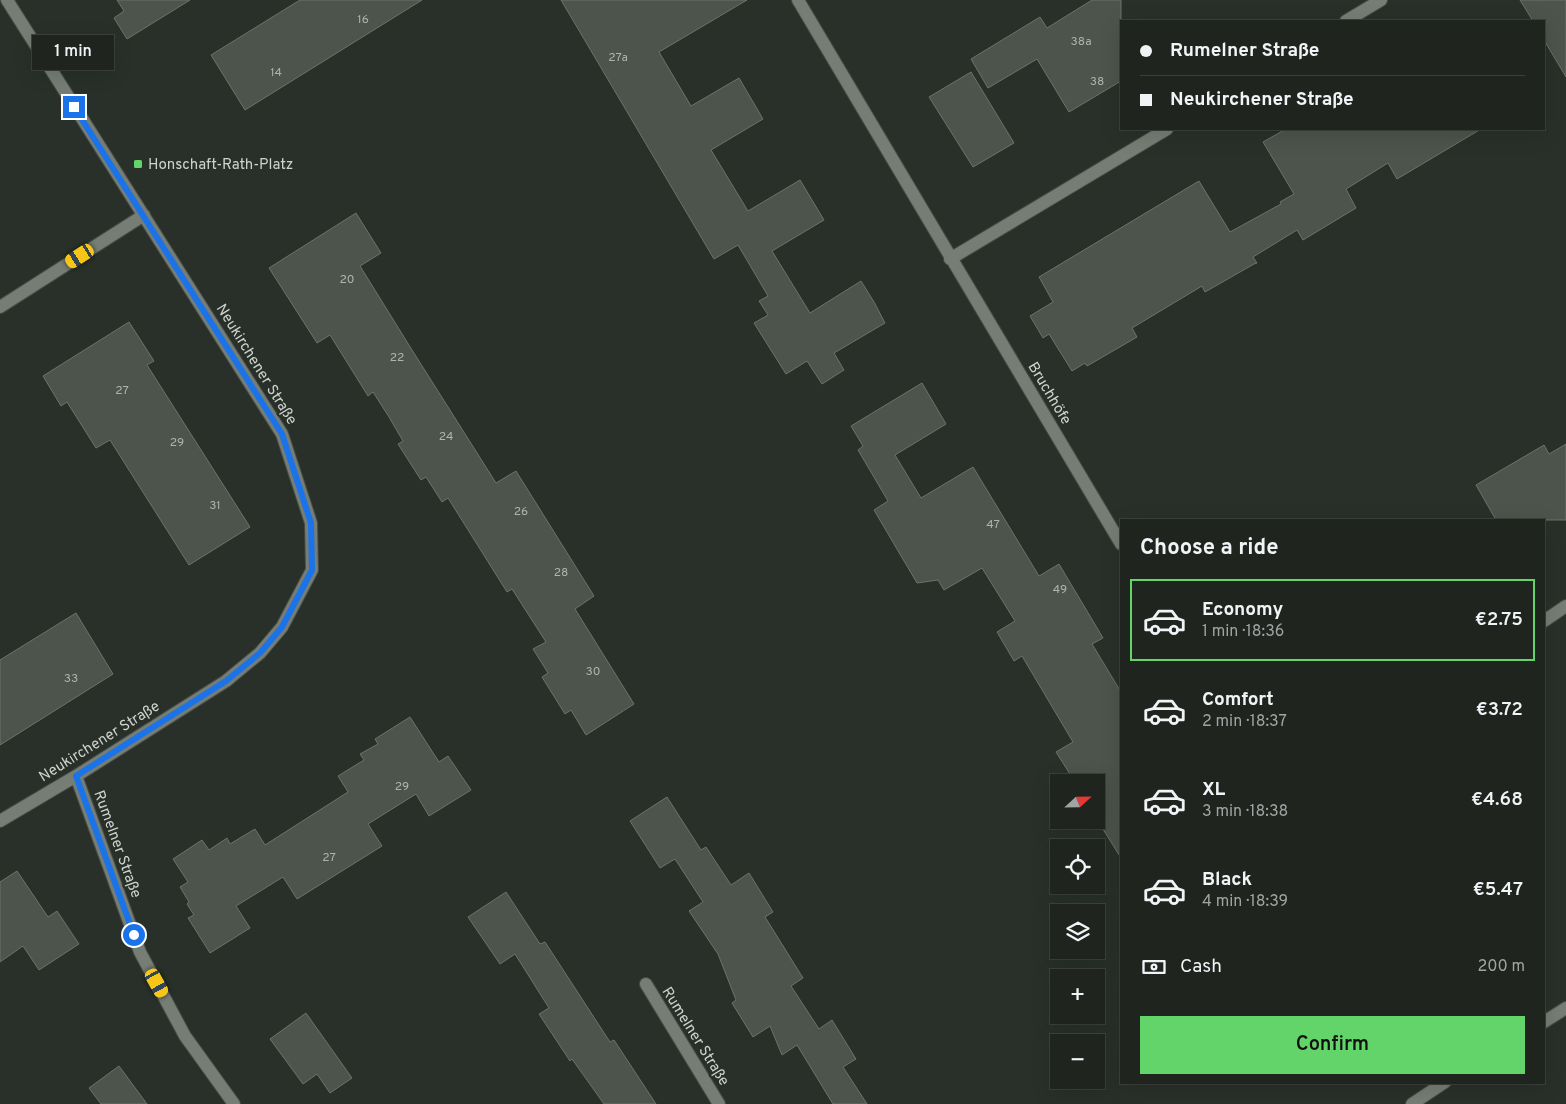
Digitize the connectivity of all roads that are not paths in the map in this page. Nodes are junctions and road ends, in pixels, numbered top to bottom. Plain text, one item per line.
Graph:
1 (7, 0) edge
2 (798, 0) edge
3 (1381, 0) edge
4 (1348, 20) edge
5 (1165, 130) edge
6 (144, 215) junction
7 (950, 259) junction
8 (0, 307) edge
9 (1120, 542) edge
10 (1566, 606) edge
11 (1545, 620) edge
12 (76, 776) junction
13 (0, 821) edge
14 (646, 984) dead end
15 (1566, 1008) edge
16 (1545, 1021) edge
17 (1440, 1084) edge
18 (234, 1104) edge
19 (719, 1104) edge
20 (1412, 1104) edge

1 - 6 street, Neukirchener Straße
2 - 7 street, Bruchhöfe
3 - 4 street
5 - 7 street
6 - 8 street
6 - 12 street, Neukirchener Straße
7 - 9 street, Bruchhöfe
10 - 11 street
12 - 13 street, Neukirchener Straße
12 - 18 street, Rumelner Straße
14 - 19 street, Rumelner Straße
15 - 16 street
17 - 20 street

